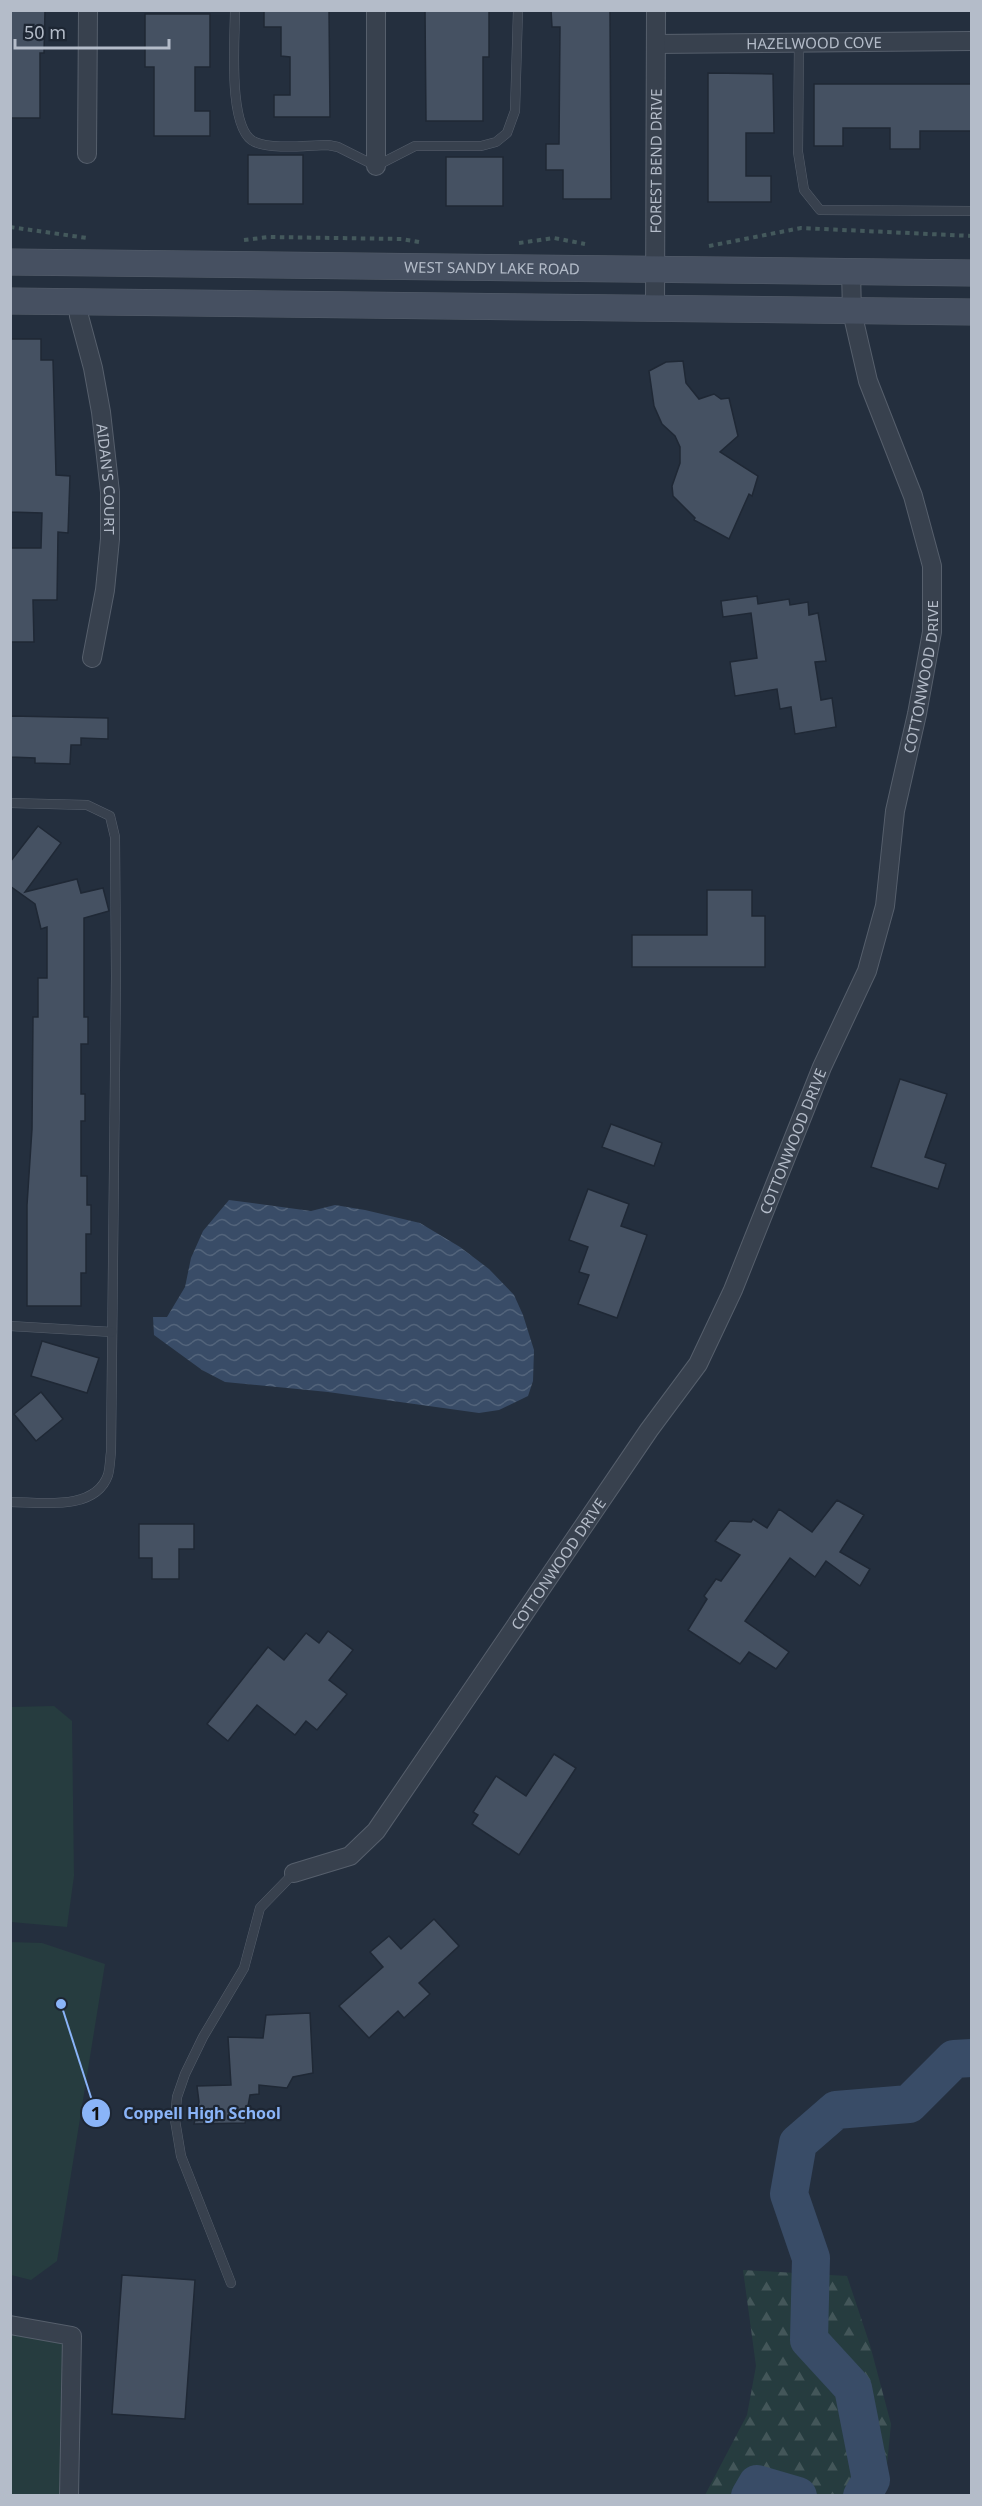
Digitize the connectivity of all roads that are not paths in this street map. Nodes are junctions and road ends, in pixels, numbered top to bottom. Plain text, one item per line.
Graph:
1 (88, 10) edge
2 (235, 10) edge
3 (376, 10) edge
4 (518, 10) edge
5 (656, 10) edge
6 (972, 41) edge
7 (799, 43) junction
8 (656, 44) junction
9 (87, 154) dead end
10 (376, 166) junction
11 (972, 211) edge
12 (10, 262) edge
13 (655, 270) junction
14 (852, 271) junction
15 (972, 273) edge
16 (10, 301) edge
17 (78, 302) junction
18 (655, 309) junction
19 (852, 312) junction
20 (972, 312) edge
21 (92, 658) dead end
22 (10, 803) edge
23 (10, 1326) edge
24 (112, 1332) junction
25 (10, 1502) edge
26 (294, 1873) joint
27 (231, 2283) dead end
28 (10, 2325) edge
29 (69, 2496) edge

1 - 9 street
2 - 10 lane
3 - 10 street
4 - 10 lane
5 - 8 street, FOREST BEND DRIVE
6 - 7 street, HAZELWOOD COVE
7 - 8 street, HAZELWOOD COVE
7 - 11 lane
8 - 13 street, FOREST BEND DRIVE
12 - 13 main road, WEST SANDY LAKE ROAD
13 - 14 main road, WEST SANDY LAKE ROAD
13 - 18 street, FOREST BEND DRIVE
14 - 15 main road, WEST SANDY LAKE ROAD
14 - 19 street, COTTONWOOD DRIVE
16 - 17 main road
17 - 18 main road
17 - 21 street, AIDAN'S COURT
18 - 19 main road
19 - 20 main road
19 - 26 street, COTTONWOOD DRIVE
22 - 24 lane
23 - 24 lane
24 - 25 lane
26 - 27 lane
28 - 29 street

